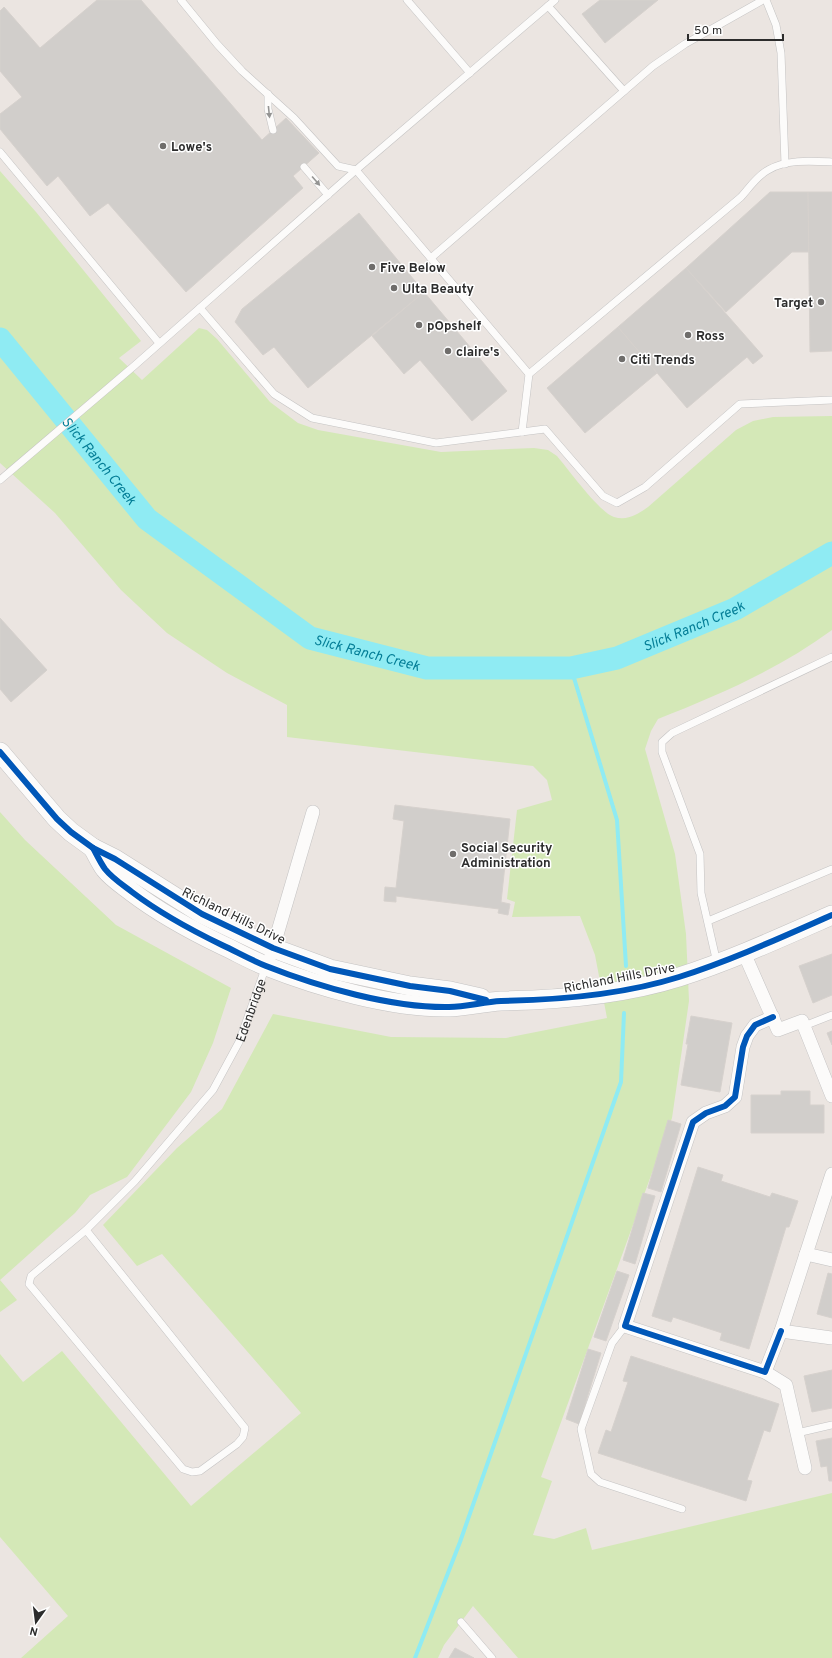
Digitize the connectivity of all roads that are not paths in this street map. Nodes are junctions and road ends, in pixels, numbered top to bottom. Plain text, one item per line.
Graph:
1 (181, 0) edge
2 (407, 0) edge
3 (555, 0) edge
4 (763, 0) edge
5 (766, 0) edge
6 (548, 6) junction
7 (470, 73) junction
8 (624, 91) junction
9 (268, 94) junction
10 (273, 130) dead end
11 (0, 152) edge
12 (832, 162) edge
13 (785, 164) junction
14 (304, 167) dead end
15 (356, 170) junction
16 (328, 195) junction
17 (431, 258) junction
18 (200, 308) junction
19 (160, 343) junction
20 (529, 374) junction
21 (832, 400) edge
22 (522, 432) junction
23 (0, 480) edge
24 (832, 657) edge
25 (0, 752) edge
26 (313, 812) dead end
27 (93, 848) junction
28 (832, 869) edge
29 (832, 915) edge
30 (708, 921) junction
31 (274, 948) junction
32 (744, 953) junction
33 (717, 964) junction
34 (266, 966) junction
35 (494, 1001) junction
36 (832, 1015) edge
37 (773, 1017) junction
38 (804, 1026) junction
39 (832, 1096) edge
40 (832, 1174) edge
41 (86, 1230) junction
42 (806, 1254) junction
43 (832, 1260) edge
44 (625, 1326) junction
45 (781, 1331) junction
46 (832, 1338) edge
47 (765, 1372) junction
48 (832, 1425) edge
49 (797, 1433) junction
50 (805, 1468) dead end
51 (682, 1509) dead end
52 (461, 1622) dead end
53 (492, 1658) edge

1 - 9 lane
2 - 7 lane
3 - 6 lane
4 - 8 lane
5 - 13 lane
6 - 7 lane
6 - 8 lane
7 - 15 lane
8 - 17 lane
9 -> 10 lane
9 - 15 lane
11 - 19 lane
12 - 13 lane
13 - 20 lane
14 -> 16 lane
15 - 16 lane
15 - 17 lane
16 - 18 lane
17 - 20 lane
18 - 19 lane
18 - 22 lane
19 - 23 lane
20 - 22 lane
21 - 22 lane
24 - 30 lane
25 - 27 street, Richland Hills Drive
26 - 31 street, Edenbridge
27 - 31 street, Richland Hills Drive
27 - 34 street, Richland Hills Drive
28 - 30 lane
29 - 32 street, Richland Hills Drive
30 - 33 lane
31 - 34 street, Edenbridge
31 - 35 street, Richland Hills Drive
32 - 33 street, Richland Hills Drive
32 - 37 street
33 - 35 street, Richland Hills Drive
34 - 35 street, Richland Hills Drive
34 - 41 lane, Edenbridge
36 - 38 lane
37 - 38 street
37 - 44 street
38 - 39 street
40 - 42 street
41 - 41 lane, Edenbridge
42 - 43 street
42 - 45 street
44 - 47 street
44 - 51 lane
45 - 46 street
45 - 47 street
47 - 49 street
48 - 49 lane
49 - 50 street
52 - 53 lane

